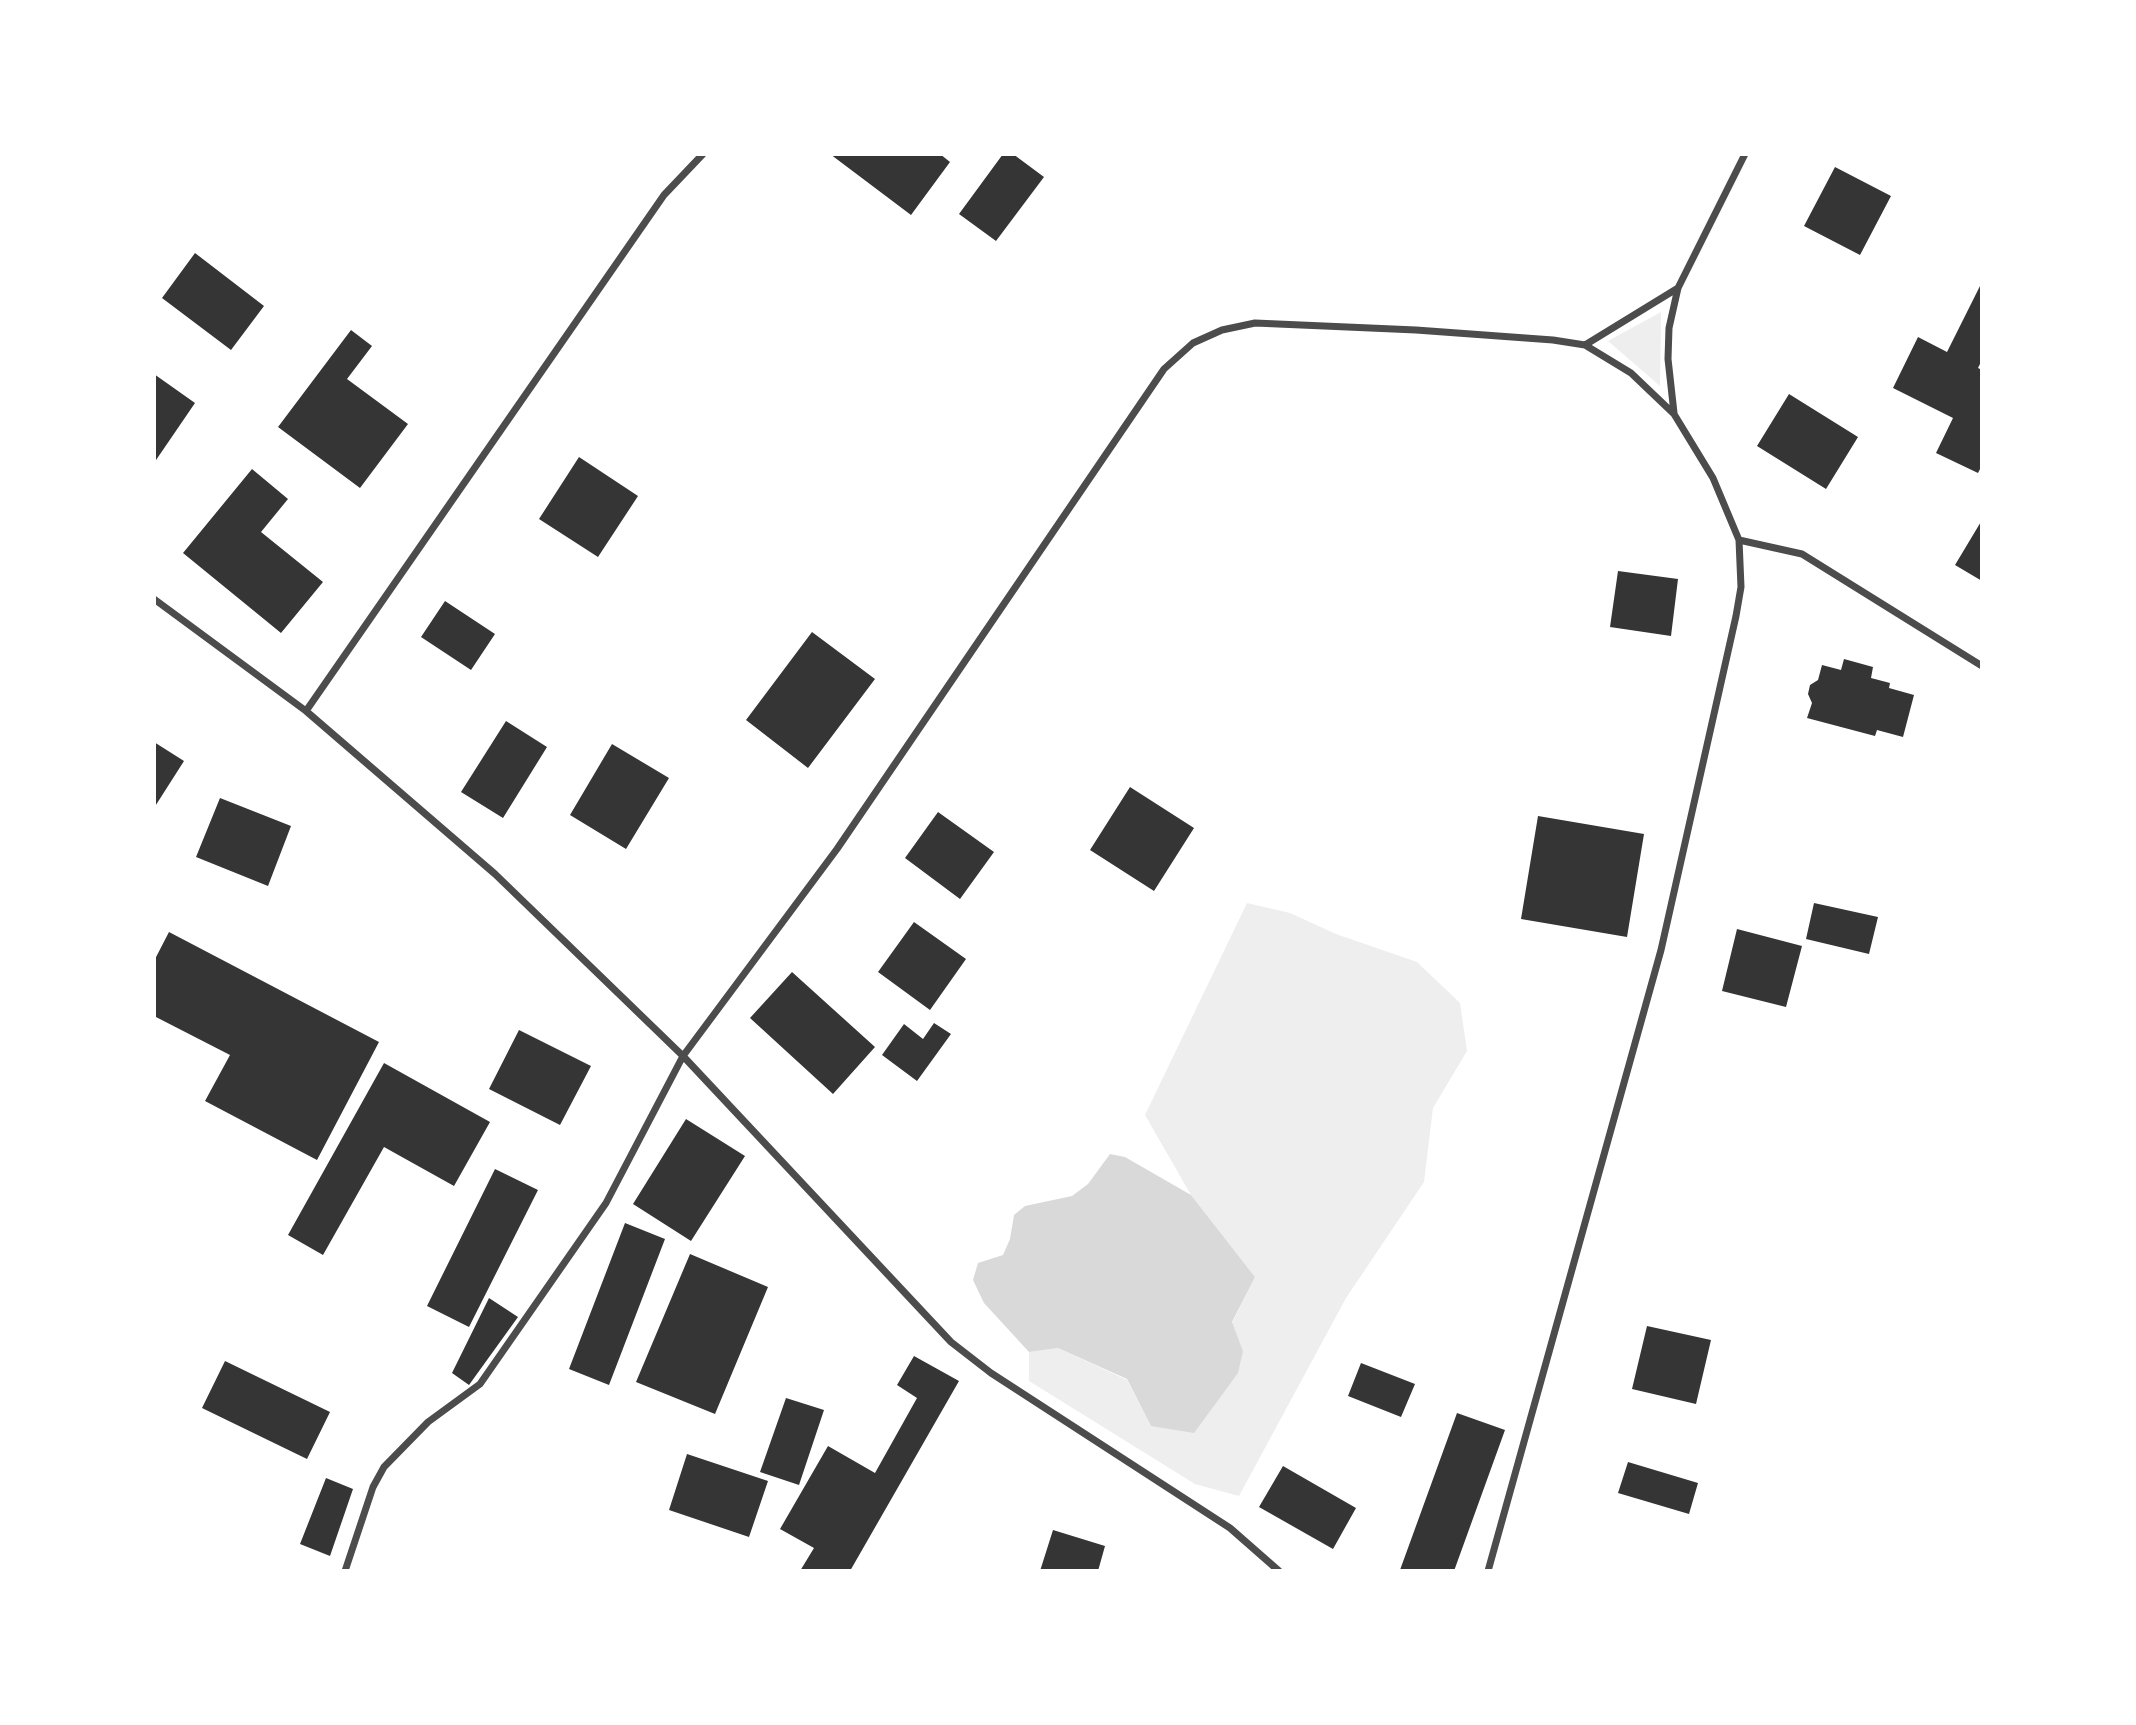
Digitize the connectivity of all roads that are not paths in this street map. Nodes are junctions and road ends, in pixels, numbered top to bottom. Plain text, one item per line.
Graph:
1 (703, 154) edge
2 (1745, 154) edge
3 (1678, 288) junction
4 (1585, 345) junction
5 (1674, 414) junction
6 (1740, 540) junction
7 (154, 599) edge
8 (1982, 666) edge
9 (306, 711) junction
10 (683, 1056) junction
11 (345, 1571) edge
12 (1279, 1571) edge
13 (1488, 1571) edge

1 - 9 street
2 - 3 street
3 - 4 street
3 - 5 street
4 - 5 street
4 - 10 street
5 - 6 street
6 - 8 street
6 - 13 street
7 - 9 street
9 - 10 street
10 - 11 street
10 - 12 street

